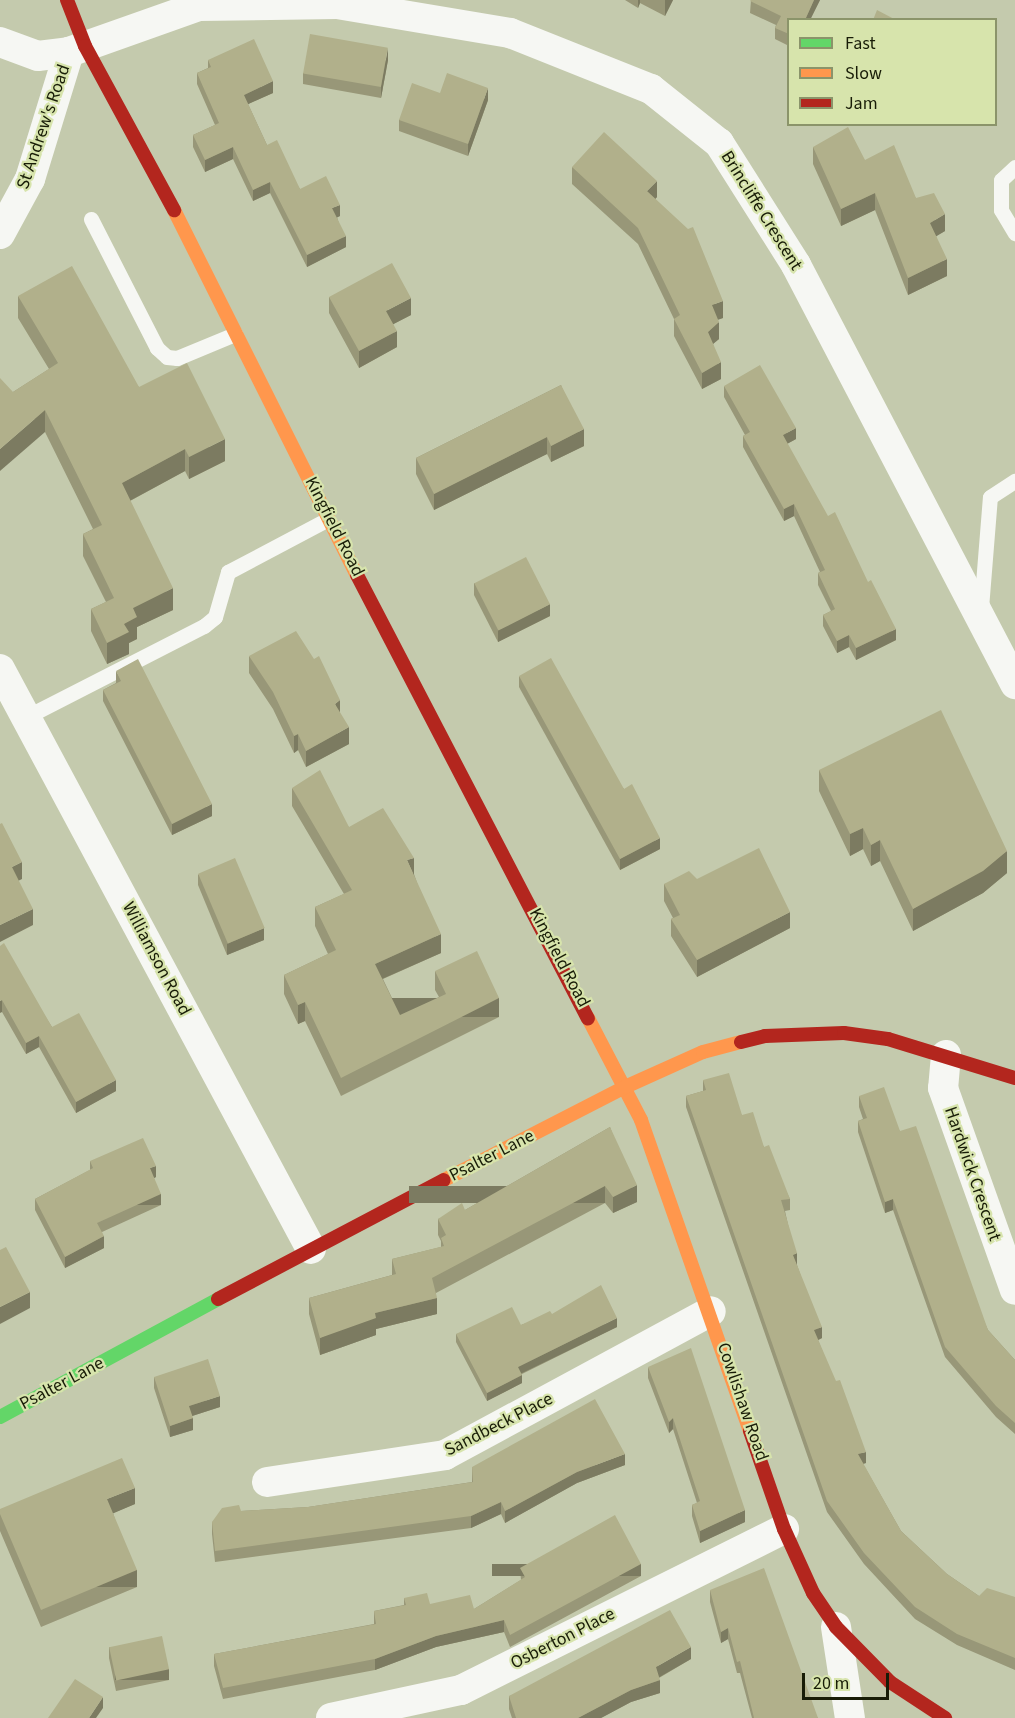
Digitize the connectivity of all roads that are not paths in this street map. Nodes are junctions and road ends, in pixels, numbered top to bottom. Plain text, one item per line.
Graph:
1 (67, 0) edge
2 (0, 42) edge
3 (77, 49) junction
4 (1015, 167) edge
5 (91, 219) dead end
6 (1015, 233) edge
7 (0, 234) edge
8 (235, 334) junction
9 (1015, 481) edge
10 (328, 519) junction
11 (980, 619) junction
12 (0, 669) edge
13 (1015, 682) edge
14 (26, 717) junction
15 (945, 1055) junction
16 (1015, 1078) edge
17 (625, 1087) junction
18 (312, 1249) junction
19 (1015, 1290) edge
20 (711, 1311) junction
21 (0, 1417) edge
22 (267, 1482) dead end
23 (784, 1529) junction
24 (836, 1627) junction
25 (331, 1718) edge
26 (850, 1718) edge
27 (945, 1718) edge

1 - 3 street, Kingfield Road
2 - 3 street
3 - 7 street, St Andrew's Road
3 - 8 street, Kingfield Road
3 - 11 street, Brincliffe Crescent
4 - 6 lane
5 - 8 lane
8 - 10 street, Kingfield Road
9 - 11 lane
10 - 14 lane
10 - 17 street, Kingfield Road
11 - 13 street, Brincliffe Crescent
12 - 14 street, Williamson Road
14 - 18 street, Williamson Road
15 - 16 street, Psalter Lane
15 - 17 street, Psalter Lane
15 - 19 street, Hardwick Crescent
17 - 18 street, Psalter Lane
17 - 20 street, Cowlishaw Road
18 - 21 street, Psalter Lane
20 - 22 street, Sandbeck Place
20 - 23 street, Cowlishaw Road
23 - 24 street, Cowlishaw Road
23 - 25 street, Osberton Place
24 - 26 street, Cowlishaw Road
24 - 27 street

